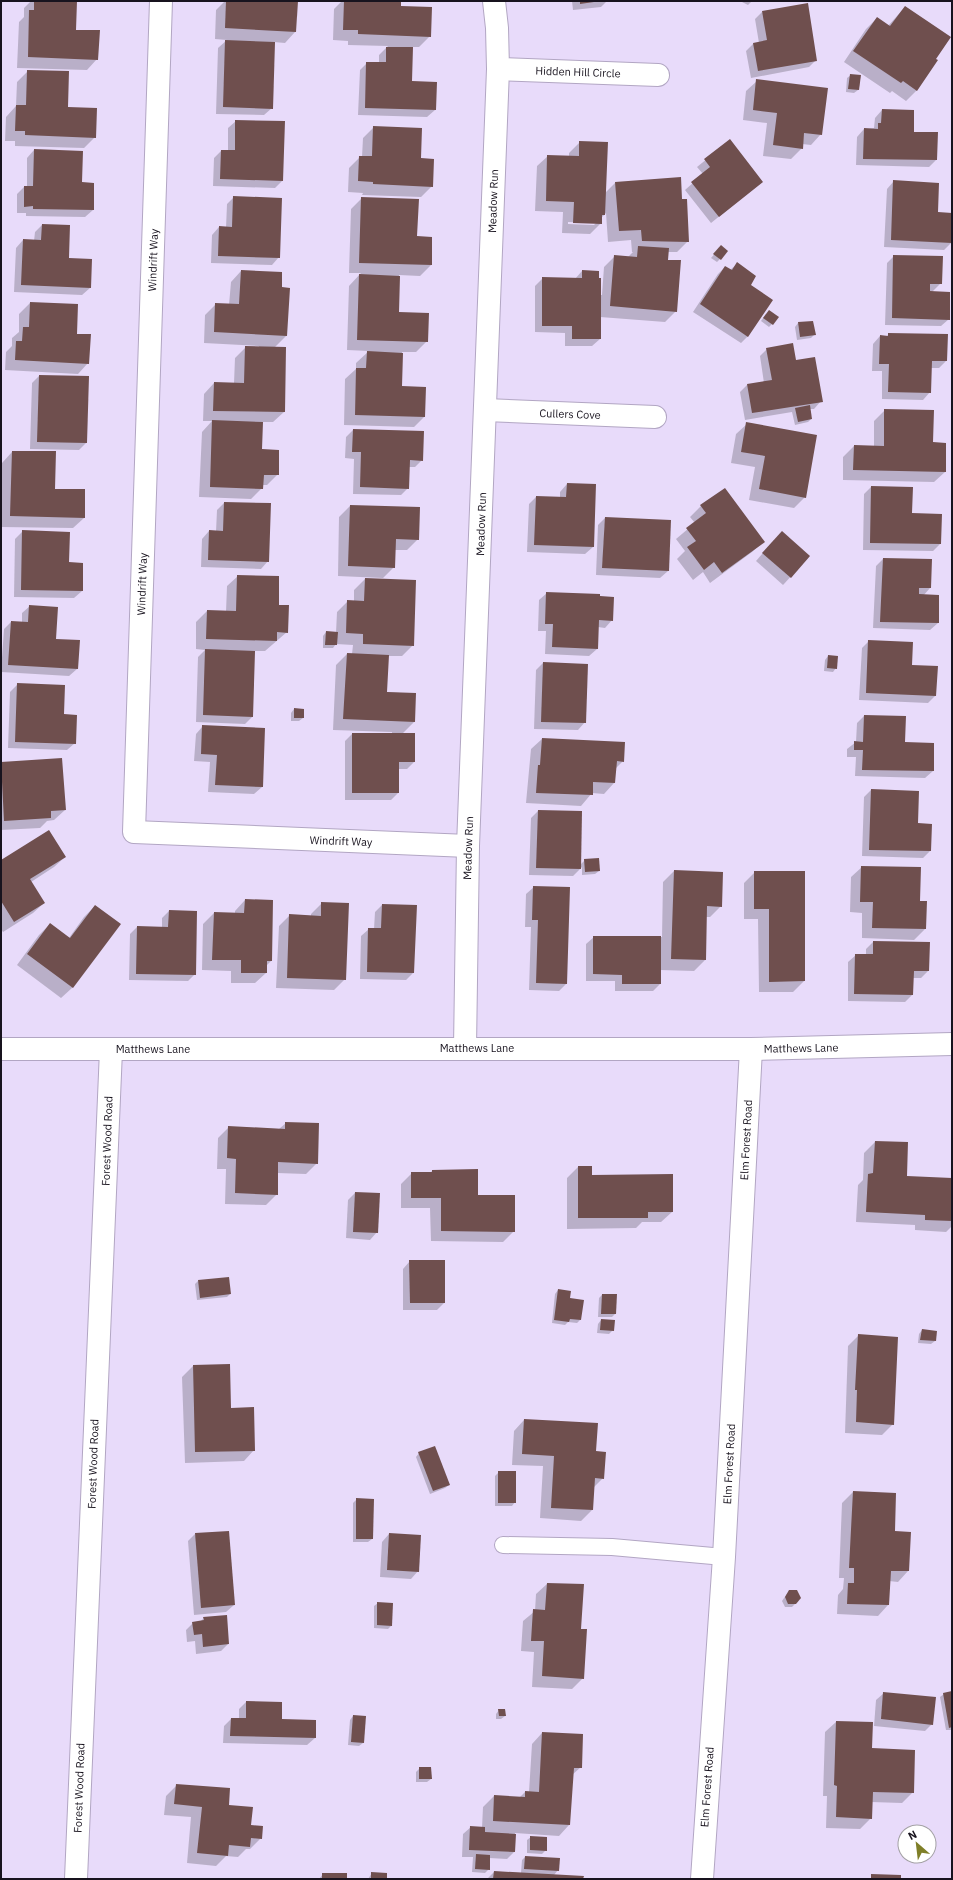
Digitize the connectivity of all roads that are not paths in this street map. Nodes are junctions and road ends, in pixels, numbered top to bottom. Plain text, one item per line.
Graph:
1 (161, 1) edge
2 (494, 1) edge
3 (498, 69) junction
4 (658, 75) dead end
5 (485, 410) junction
6 (655, 417) dead end
7 (468, 846) junction
8 (952, 1044) edge
9 (465, 1048) junction
10 (1, 1049) edge
11 (751, 1049) junction
12 (111, 1050) junction
13 (503, 1544) dead end
14 (724, 1557) junction
15 (76, 1879) edge
16 (702, 1879) edge

1 - 7 street, Windrift Way
2 - 3 street, Meadow Run
3 - 4 street, Hidden Hill Circle
3 - 5 street, Meadow Run
5 - 6 street, Cullers Cove
5 - 7 street, Meadow Run
7 - 9 street, Meadow Run
8 - 11 street, Matthews Lane
9 - 11 street, Matthews Lane
9 - 12 street, Matthews Lane
10 - 12 street, Matthews Lane
11 - 14 street, Elm Forest Road
12 - 15 street, Forest Wood Road
13 - 14 lane
14 - 16 street, Elm Forest Road

